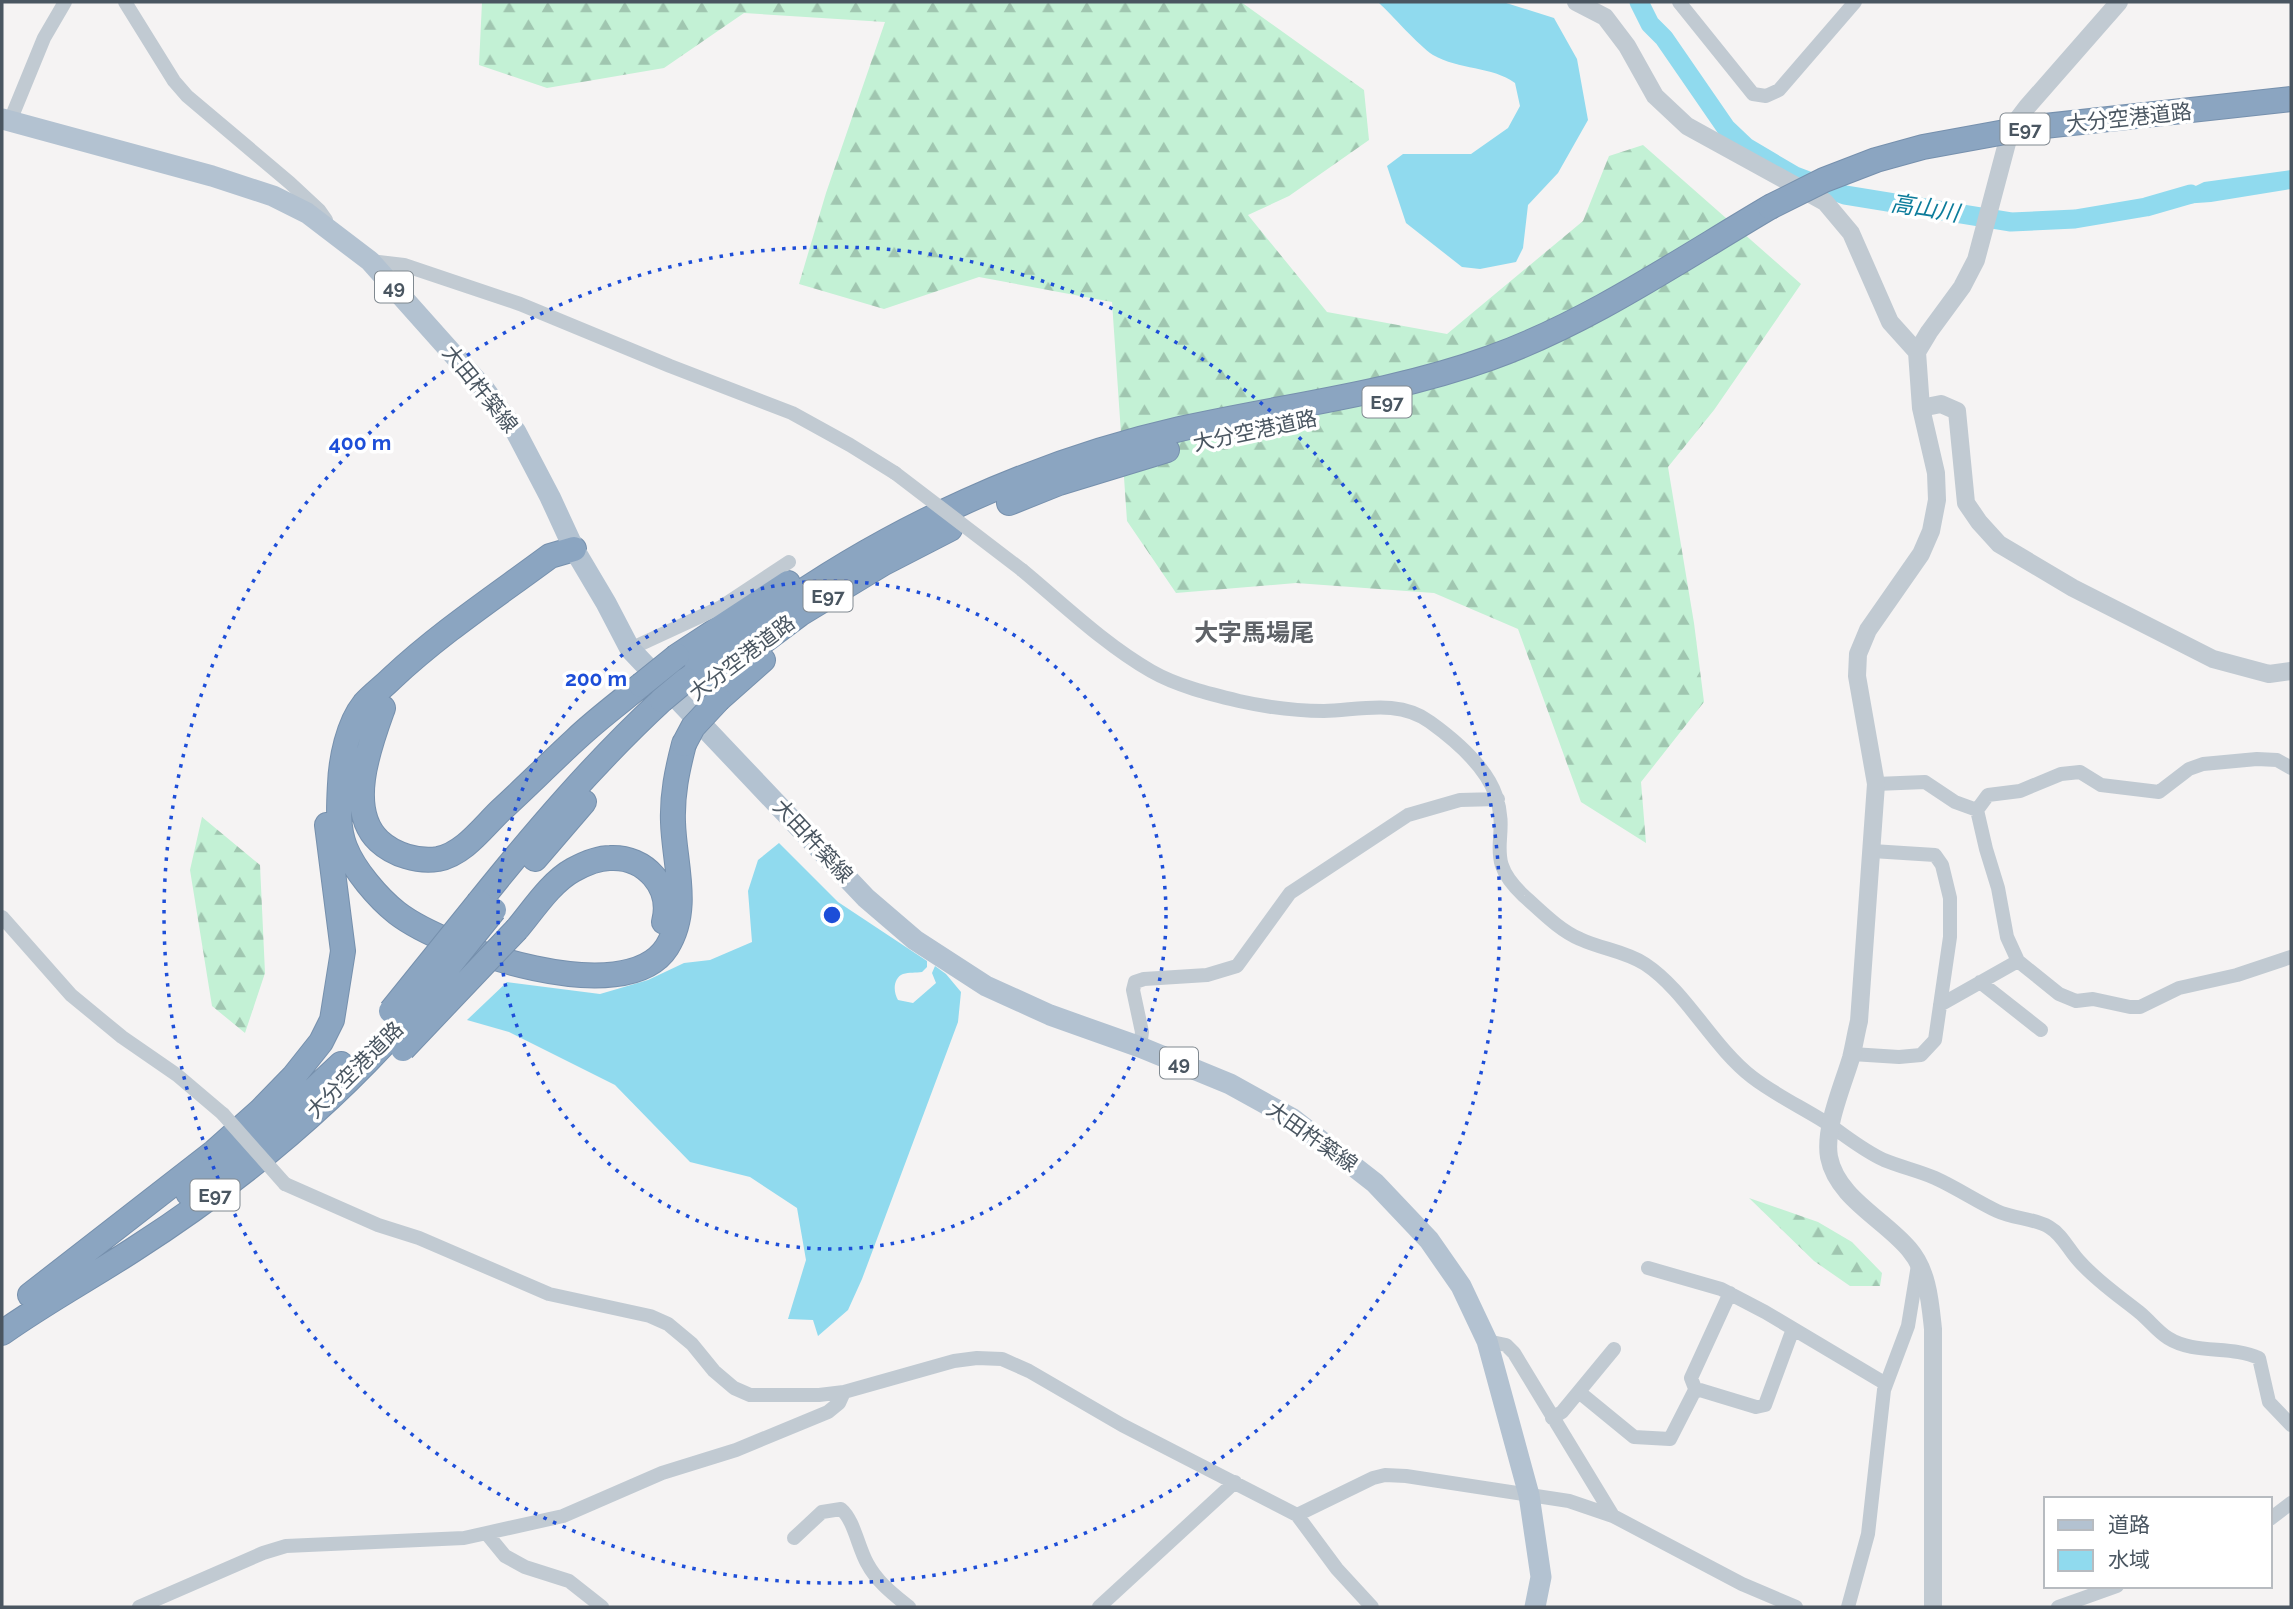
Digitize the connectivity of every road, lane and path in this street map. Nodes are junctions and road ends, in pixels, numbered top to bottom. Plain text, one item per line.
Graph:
1 (65, 2) edge
2 (125, 2) edge
3 (1576, 2) edge
4 (1679, 2) edge
5 (1855, 2) edge
6 (2119, 2) edge
7 (2291, 99) edge
8 (4, 125) edge
9 (1770, 207) junction
10 (335, 233) junction
11 (370, 261) junction
12 (1917, 352) junction
13 (1921, 408) junction
14 (1103, 450) junction
15 (574, 550) junction
16 (789, 562) dead end
17 (630, 649) junction
18 (2291, 671) edge
19 (700, 690) junction
20 (373, 707) junction
21 (2291, 768) edge
22 (1876, 784) junction
23 (1497, 799) junction
24 (1977, 810) junction
25 (1872, 851) junction
26 (2, 917) edge
27 (2291, 957) edge
28 (2018, 961) junction
29 (1980, 982) junction
30 (1940, 1004) junction
31 (397, 1017) junction
32 (2041, 1030) dead end
33 (1140, 1047) junction
34 (1852, 1054) junction
35 (1831, 1126) junction
36 (133, 1250) junction
37 (1918, 1265) junction
38 (1648, 1268) dead end
39 (1730, 1293) junction
40 (30, 1295) junction
41 (2, 1314) edge
42 (1793, 1329) junction
43 (2, 1333) edge
44 (1487, 1341) junction
45 (1614, 1349) dead end
46 (1886, 1384) junction
47 (1696, 1391) junction
48 (844, 1392) junction
49 (1579, 1392) junction
50 (1552, 1418) junction
51 (2291, 1425) edge
52 (1235, 1482) junction
53 (1529, 1495) junction
54 (2291, 1503) edge
55 (1297, 1515) junction
56 (1613, 1516) junction
57 (2272, 1517) edge
58 (487, 1534) junction
59 (794, 1538) dead end
60 (2111, 1588) edge
61 (139, 1607) edge
62 (602, 1607) edge
63 (909, 1607) edge
64 (1099, 1607) edge
65 (1372, 1607) edge
66 (1535, 1607) edge
67 (1796, 1607) edge
68 (1847, 1607) edge
69 (1933, 1607) edge
70 (2058, 1607) edge

1 - 8 street
2 - 10 street
3 - 12 street
4 - 5 street
6 - 12 street
7 - 9 highway, 大分空港道路 / E97, bridge
8 - 10 main road, 大田杵築線 / 49
9 - 14 highway, 大分空港道路 / E97
9 - 19 highway, 大分空港道路 / E97
10 - 11 main road, 大田杵築線 / 49
11 - 15 main road, 大田杵築線 / 49
11 - 23 street, bridge
12 - 13 street
13 - 18 street
13 - 22 street
14 - 19 highway, 大分空港道路 / E97
14 - 20 highway, bridge
15 - 17 main road, 大田杵築線 / 49
15 - 20 highway
16 - 17 street
17 - 33 main road, 大田杵築線 / 49
19 - 20 highway, bridge
19 - 31 highway, 大分空港道路 / E97, bridge
20 - 36 highway, bridge
20 - 40 highway
21 - 24 street
22 - 24 street
22 - 25 street
23 - 33 street
23 - 35 street
24 - 28 street
25 - 30 street
25 - 34 street
26 - 48 street, bridge
27 - 28 street
28 - 29 street
29 - 30 street
29 - 32 street
30 - 34 street
31 - 36 highway, 大分空港道路 / E97
31 - 40 highway, 大分空港道路 / E97
33 - 44 main road, 大田杵築線 / 49
34 - 35 street
35 - 37 street
35 - 51 street
36 - 43 highway, 大分空港道路 / E97
37 - 46 street
37 - 69 street
38 - 39 street
39 - 42 street
39 - 47 street
40 - 41 highway, 大分空港道路 / E97
42 - 46 street
42 - 47 street
44 - 50 street
44 - 53 main road, 大田杵築線 / 49
45 - 49 street
46 - 68 street
47 - 49 street
48 - 52 street
48 - 58 street
49 - 50 street
50 - 56 street
52 - 55 street
52 - 64 street
53 - 55 street
53 - 56 street
53 - 66 main road, 大田杵築線 / 49
54 - 57 street
55 - 65 street
56 - 67 street
58 - 61 street
58 - 62 street
59 - 63 street
60 - 70 street

